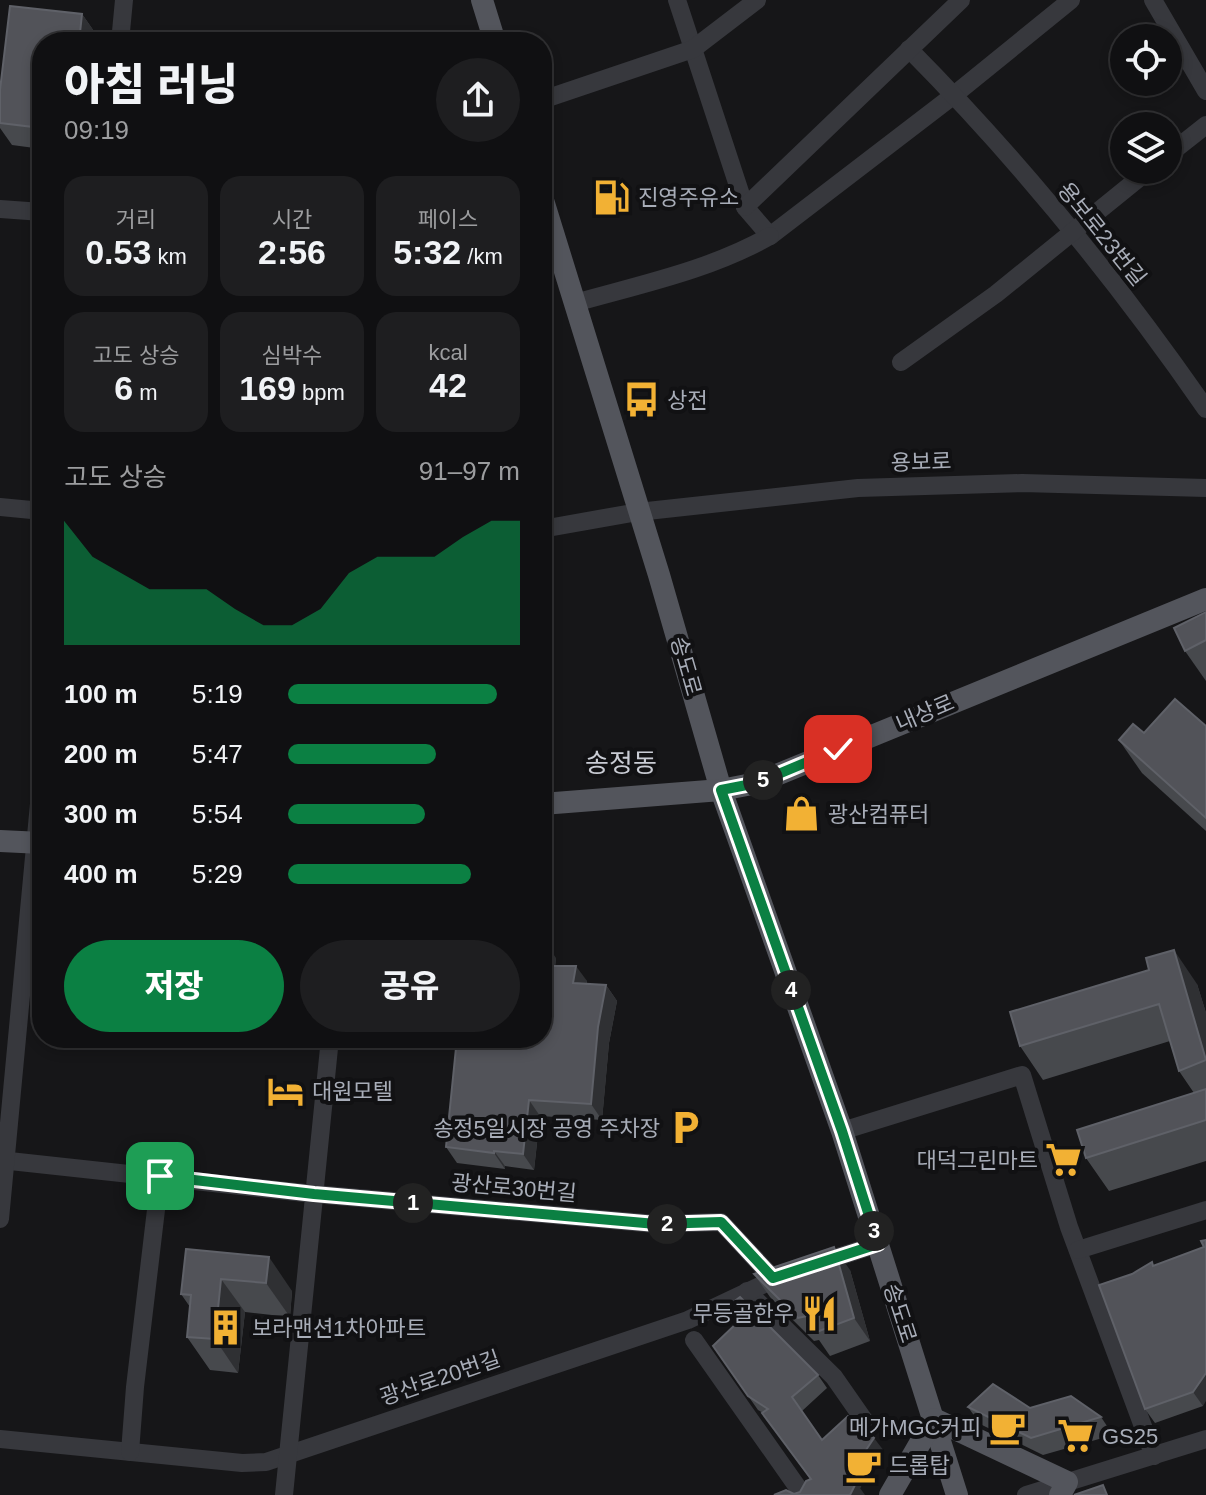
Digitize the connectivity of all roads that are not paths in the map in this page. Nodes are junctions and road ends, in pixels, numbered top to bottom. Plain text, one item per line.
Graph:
1 (124, 0) edge
2 (482, 0) edge
3 (677, 0) edge
4 (757, 0) edge
5 (961, 0) edge
6 (1071, 0) edge
7 (1153, 0) edge
8 (121, 32) edge
9 (492, 32) edge
10 (693, 49) junction
11 (909, 49) junction
12 (1206, 91) edge
13 (954, 95) junction
14 (552, 97) edge
15 (1206, 125) edge
16 (1182, 144) edge
17 (1131, 184) edge
18 (745, 207) junction
19 (0, 209) edge
20 (32, 211) edge
21 (1071, 232) junction
22 (770, 236) junction
23 (552, 256) edge
24 (575, 303) junction
25 (901, 362) dead end
26 (1206, 409) edge
27 (1206, 488) edge
28 (0, 507) edge
29 (32, 510) edge
30 (638, 512) junction
31 (552, 527) edge
32 (1206, 599) edge
33 (721, 790) junction
34 (552, 803) edge
35 (0, 841) edge
36 (32, 844) edge
37 (32, 898) edge
38 (329, 1048) edge
39 (842, 1131) junction
40 (3, 1160) edge
41 (160, 1176) junction
42 (314, 1194) junction
43 (1206, 1210) edge
44 (0, 1219) edge
45 (878, 1244) junction
46 (1078, 1250) junction
47 (773, 1278) junction
48 (747, 1291) junction
49 (694, 1340) dead end
50 (934, 1419) junction
51 (864, 1420) dead end
52 (0, 1439) edge
53 (1206, 1439) edge
54 (130, 1452) junction
55 (287, 1455) junction
56 (1154, 1456) junction
57 (1063, 1488) edge
58 (284, 1495) edge
59 (803, 1495) edge
60 (890, 1495) edge
61 (957, 1495) edge
62 (1026, 1495) edge

1 - 8 street
2 - 9 main road
3 - 10 street
4 - 10 street
5 - 11 street
6 - 13 street
7 - 12 street
10 - 14 street
10 - 18 street
11 - 13 street, 용보로23번길
11 - 18 street
13 - 21 street, 용보로23번길
13 - 22 street
15 - 16 street
17 - 21 street
18 - 22 street
19 - 20 street
21 - 25 street
21 - 26 street, 용보로23번길
22 - 24 street
23 - 24 main road, 송도로
24 - 30 main road, 송도로
27 - 30 street, 용보로
28 - 29 street
30 - 31 street, 용보로
30 - 33 main road, 송도로
32 - 33 main road, 내상로
33 - 34 main road, 내상로
33 - 39 main road, 송도로
35 - 36 main road
37 - 40 street
38 - 42 street
39 - 45 main road, 송도로
39 - 46 street
40 - 41 street, 광산로30번길
40 - 44 street
41 - 42 street, 광산로30번길
41 - 54 street
42 - 47 street, 광산로30번길
42 - 55 street
43 - 46 street
45 - 47 street, 광산로20번길
45 - 50 main road, 송도로
46 - 56 street
47 - 48 street, 광산로20번길
48 - 51 street
48 - 55 street, 광산로20번길
49 - 59 street
50 - 57 main road
50 - 60 main road
50 - 61 main road, 송도로
52 - 54 street, 광산로20번길
53 - 56 street
54 - 55 street, 광산로20번길
55 - 58 street
56 - 57 street
57 - 62 street

